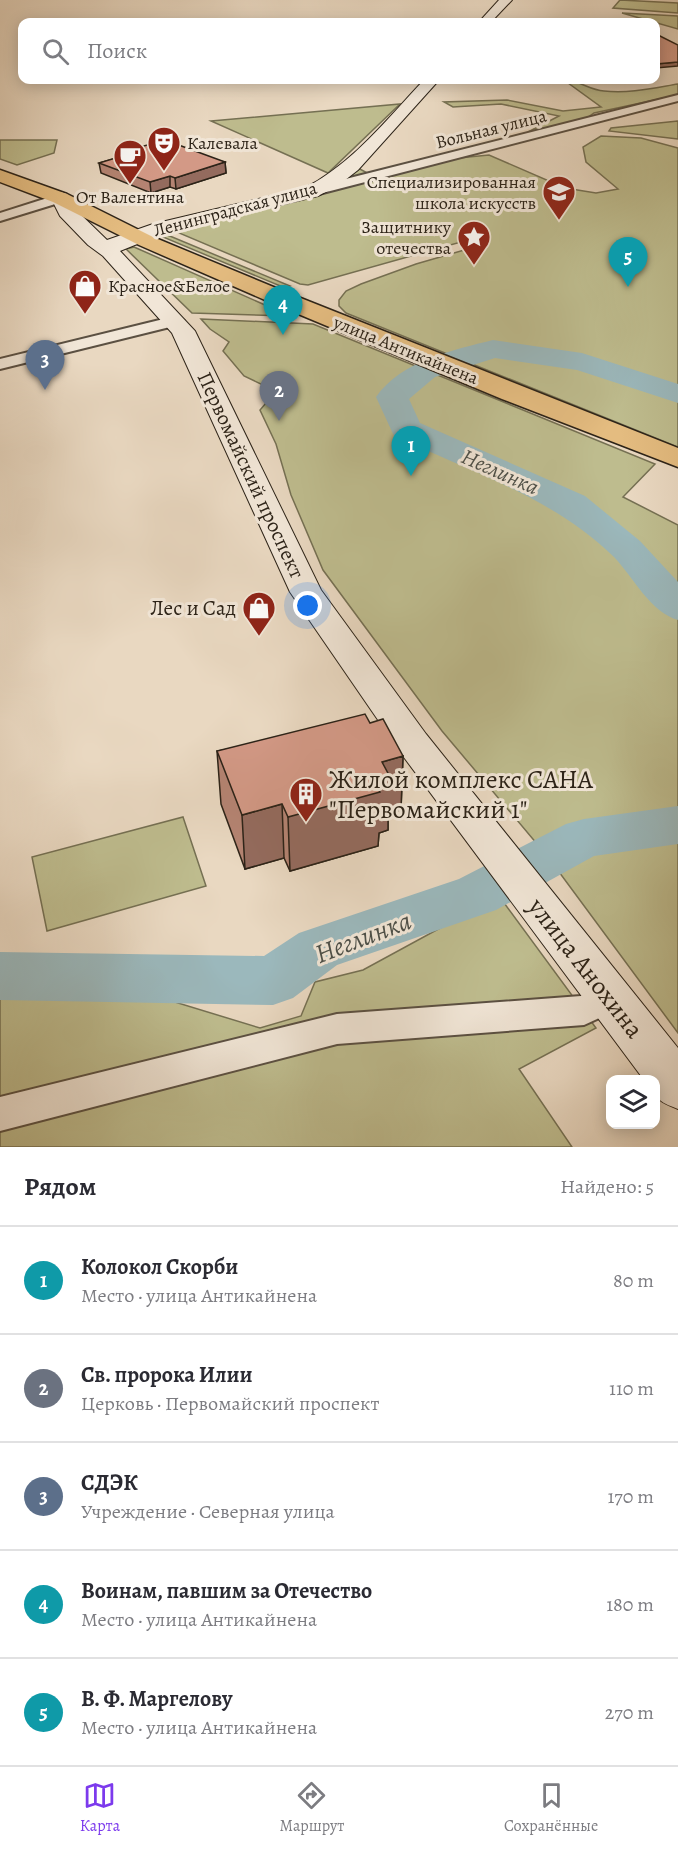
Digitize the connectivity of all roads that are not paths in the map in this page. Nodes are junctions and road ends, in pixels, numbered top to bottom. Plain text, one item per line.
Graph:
1 (506, 0) edge
2 (488, 18) edge
3 (428, 84) edge
4 (678, 98) edge
5 (0, 176) edge
6 (311, 192) junction
7 (60, 198) junction
8 (0, 217) edge
9 (136, 236) junction
10 (110, 252) junction
11 (176, 321) junction
12 (0, 363) edge
13 (678, 458) edge
14 (495, 850) joint
15 (609, 998) junction
16 (678, 1086) edge
17 (0, 1114) edge

1 - 2 street
3 - 6 street, Ленинградская улица
4 - 6 street, Вольная улица
5 - 7 main road
6 - 9 street, Ленинградская улица
7 - 8 street
7 - 9 main road
7 - 10 street, Первомайский проспект
9 - 10 street, Ленинградская улица
9 - 13 main road, улица Антикайнена
10 - 11 street, Первомайский проспект
11 - 12 street
11 - 14 street, Первомайский проспект
14 - 15 street, улица Анохина
15 - 16 street, улица Анохина
15 - 17 street

